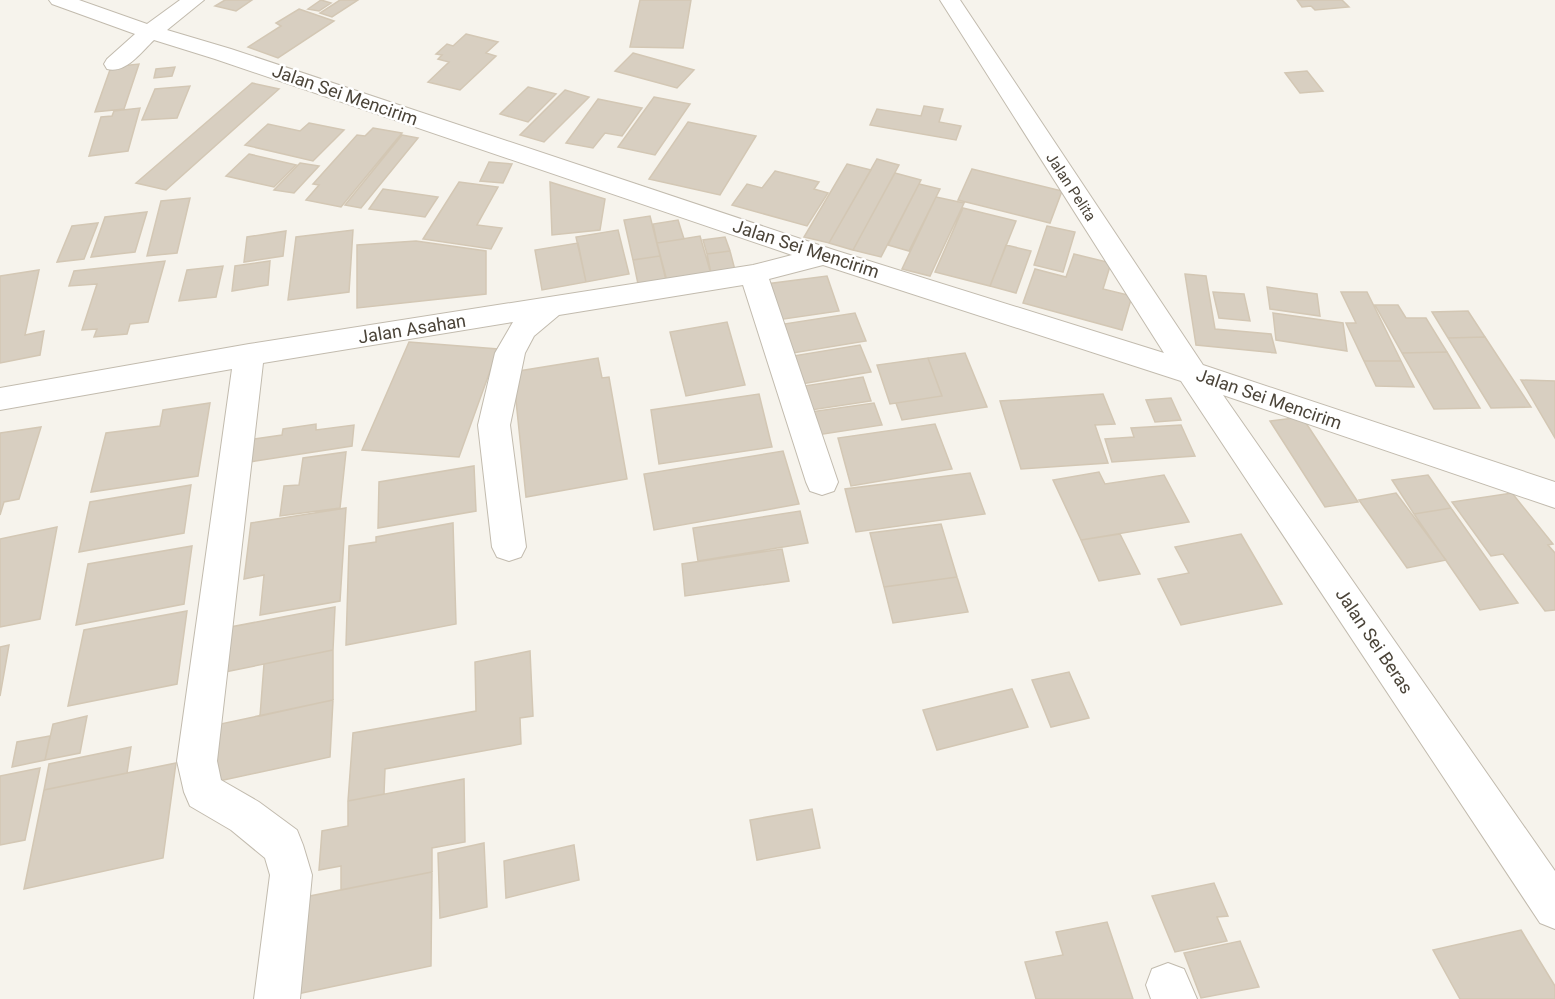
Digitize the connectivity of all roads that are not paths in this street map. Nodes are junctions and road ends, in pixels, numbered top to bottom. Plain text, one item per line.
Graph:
1 (59, 0) edge
2 (194, 0) edge
3 (950, 0) edge
4 (97, 7) edge
5 (150, 32) junction
6 (115, 64) dead end
7 (824, 256) junction
8 (753, 274) junction
9 (550, 307) junction
10 (249, 355) junction
11 (1192, 374) junction
12 (0, 399) edge
13 (822, 482) dead end
14 (1555, 495) edge
15 (508, 548) dead end
16 (1555, 908) edge
17 (277, 999) edge

1 - 4 street, Jalan Sei Mencirim
2 - 5 street
3 - 11 street, Jalan Pelita
4 - 5 street, Jalan Sei Mencirim
5 - 6 street
5 - 7 street, Jalan Sei Mencirim
7 - 8 street, Jalan Asahan
7 - 11 street, Jalan Sei Mencirim
8 - 9 street, Jalan Asahan
8 - 13 street
9 - 10 street, Jalan Asahan
9 - 15 street
10 - 12 street, Jalan Asahan
10 - 17 street
11 - 14 street, Jalan Sei Mencirim
11 - 16 street, Jalan Sei Beras

